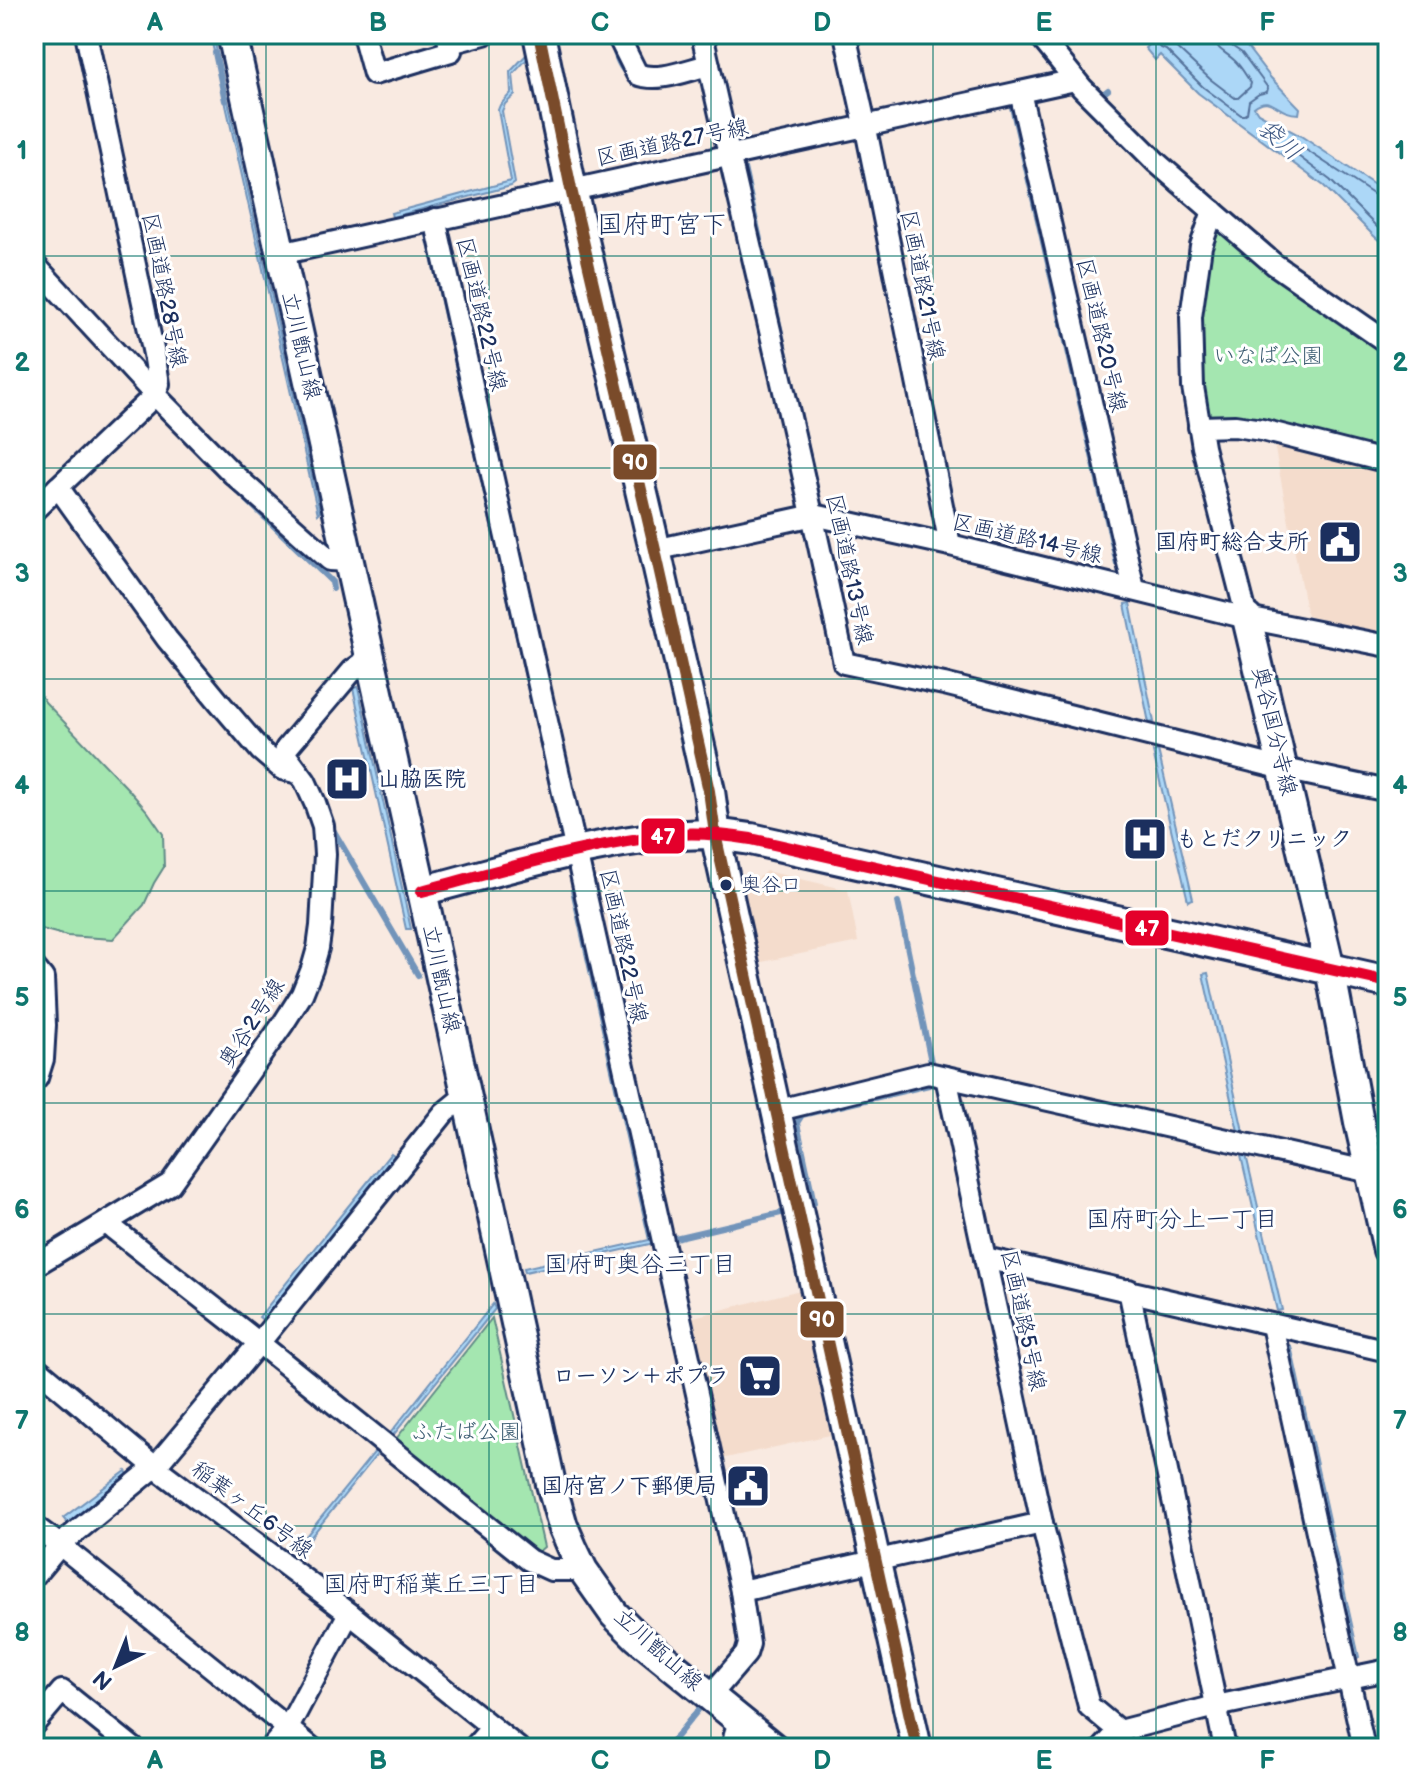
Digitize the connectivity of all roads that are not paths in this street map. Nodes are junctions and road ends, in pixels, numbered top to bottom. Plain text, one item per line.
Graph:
1 (86, 34) edge
2 (232, 34) edge
3 (363, 34) edge
4 (484, 34) edge
5 (539, 34) edge
6 (617, 34) edge
7 (702, 34) edge
8 (845, 34) edge
9 (1038, 34) edge
10 (448, 38) edge
11 (709, 65) junction
12 (1075, 80) junction
13 (1020, 92) junction
14 (865, 124) junction
15 (729, 156) junction
16 (571, 189) junction
17 (1213, 211) junction
18 (435, 219) junction
19 (280, 254) junction
20 (34, 264) edge
21 (1388, 343) edge
22 (155, 395) junction
23 (1199, 427) junction
24 (1388, 462) edge
25 (58, 487) junction
26 (34, 510) edge
27 (814, 515) junction
28 (950, 545) junction
29 (655, 550) junction
30 (349, 561) junction
31 (1134, 589) junction
32 (1247, 618) junction
33 (1388, 646) edge
34 (370, 658) junction
35 (1284, 769) junction
36 (299, 773) junction
37 (1388, 791) edge
38 (715, 834) junction
39 (577, 850) junction
40 (422, 891) junction
41 (34, 967) edge
42 (1330, 969) junction
43 (1388, 982) edge
44 (946, 1077) junction
45 (34, 1081) edge
46 (466, 1095) junction
47 (775, 1111) junction
48 (1379, 1173) edge
49 (106, 1223) junction
50 (1388, 1250) edge
51 (985, 1258) junction
52 (34, 1266) edge
53 (1129, 1290) junction
54 (1272, 1325) junction
55 (259, 1343) junction
56 (1388, 1351) edge
57 (34, 1366) edge
58 (155, 1467) junction
59 (1042, 1523) junction
60 (34, 1526) edge
61 (60, 1545) junction
62 (876, 1562) junction
63 (583, 1570) junction
64 (34, 1576) edge
65 (741, 1591) junction
66 (349, 1613) junction
67 (1388, 1670) edge
68 (1349, 1678) junction
69 (710, 1696) junction
70 (1216, 1706) junction
71 (34, 1724) edge
72 (492, 1727) junction
73 (288, 1728) junction
74 (1119, 1731) junction
75 (737, 1734) edge
76 (133, 1748) edge
77 (271, 1748) edge
78 (312, 1748) edge
79 (474, 1748) edge
80 (518, 1748) edge
81 (774, 1748) edge
82 (917, 1748) edge
83 (1103, 1748) edge
84 (1225, 1748) edge
85 (1364, 1748) edge

1 - 22 street, 区画道路28号線
2 - 19 street, 立川甑山線
3 - 10 street
4 - 10 street
5 - 16 main road
6 - 11 street
7 - 11 street, 区画道路13号線
8 - 14 street, 区画道路21号線
9 - 12 street
11 - 15 street, 区画道路13号線
12 - 13 street, 区画道路27号線
12 - 17 street
13 - 14 street, 区画道路27号線
13 - 31 street, 区画道路20号線
14 - 15 street, 区画道路27号線
14 - 28 street, 区画道路21号線
15 - 16 street, 区画道路27号線
15 - 27 street, 区画道路13号線
16 - 18 street, 区画道路27号線
16 - 29 main road
17 - 21 street
17 - 23 street, 奥谷国分寺線
18 - 19 street, 区画道路27号線
18 - 39 street, 区画道路22号線
19 - 30 street, 立川甑山線
20 - 22 street
22 - 25 street
22 - 30 street, 区画道路28号線
23 - 24 street
23 - 32 street, 奥谷国分寺線
25 - 26 street
25 - 36 street
27 - 28 street, 区画道路14号線
27 - 29 street, 区画道路14号線
27 - 35 street, 区画道路13号線
28 - 31 street, 区画道路14号線
29 - 38 main road
30 - 34 street, 立川甑山線
31 - 32 street, 区画道路14号線
32 - 33 street, 区画道路14号線
32 - 35 street, 奥谷国分寺線
34 - 36 street, 奥谷2号線
34 - 40 street, 立川甑山線
35 - 37 street, 区画道路13号線
35 - 42 street, 奥谷国分寺線
36 - 49 street, 奥谷2号線
38 - 39 street
38 - 42 main road
38 - 47 street
39 - 40 street
39 - 65 street, 区画道路22号線
40 - 46 street, 立川甑山線
41 - 45 street
42 - 43 main road
42 - 48 street, 奥谷国分寺線
44 - 47 street
44 - 48 street
44 - 51 street, 区画道路5号線
46 - 55 street
46 - 63 street, 立川甑山線
47 - 62 street
48 - 50 street, 奥谷国分寺線
49 - 52 street, 奥谷2号線
49 - 55 street
51 - 53 street
51 - 59 street, 区画道路5号線
53 - 54 street
53 - 70 street
54 - 56 street
54 - 68 street
55 - 58 street
55 - 63 street
57 - 58 street, 稲葉ヶ丘6号線
58 - 61 street
58 - 66 street, 稲葉ヶ丘6号線
59 - 62 street
59 - 74 street, 区画道路5号線
60 - 61 street
61 - 64 street
61 - 73 street
62 - 65 street
62 - 82 street
63 - 69 street, 立川甑山線
65 - 69 street, 区画道路22号線
66 - 72 street, 稲葉ヶ丘6号線
66 - 73 street
67 - 68 street
68 - 70 street
68 - 85 street
69 - 75 street, 立川甑山線
70 - 74 street
70 - 84 street
71 - 76 street
72 - 79 street
72 - 80 street, 稲葉ヶ丘6号線
73 - 77 street
73 - 78 street
74 - 83 street
75 - 81 street, 立川甑山線

